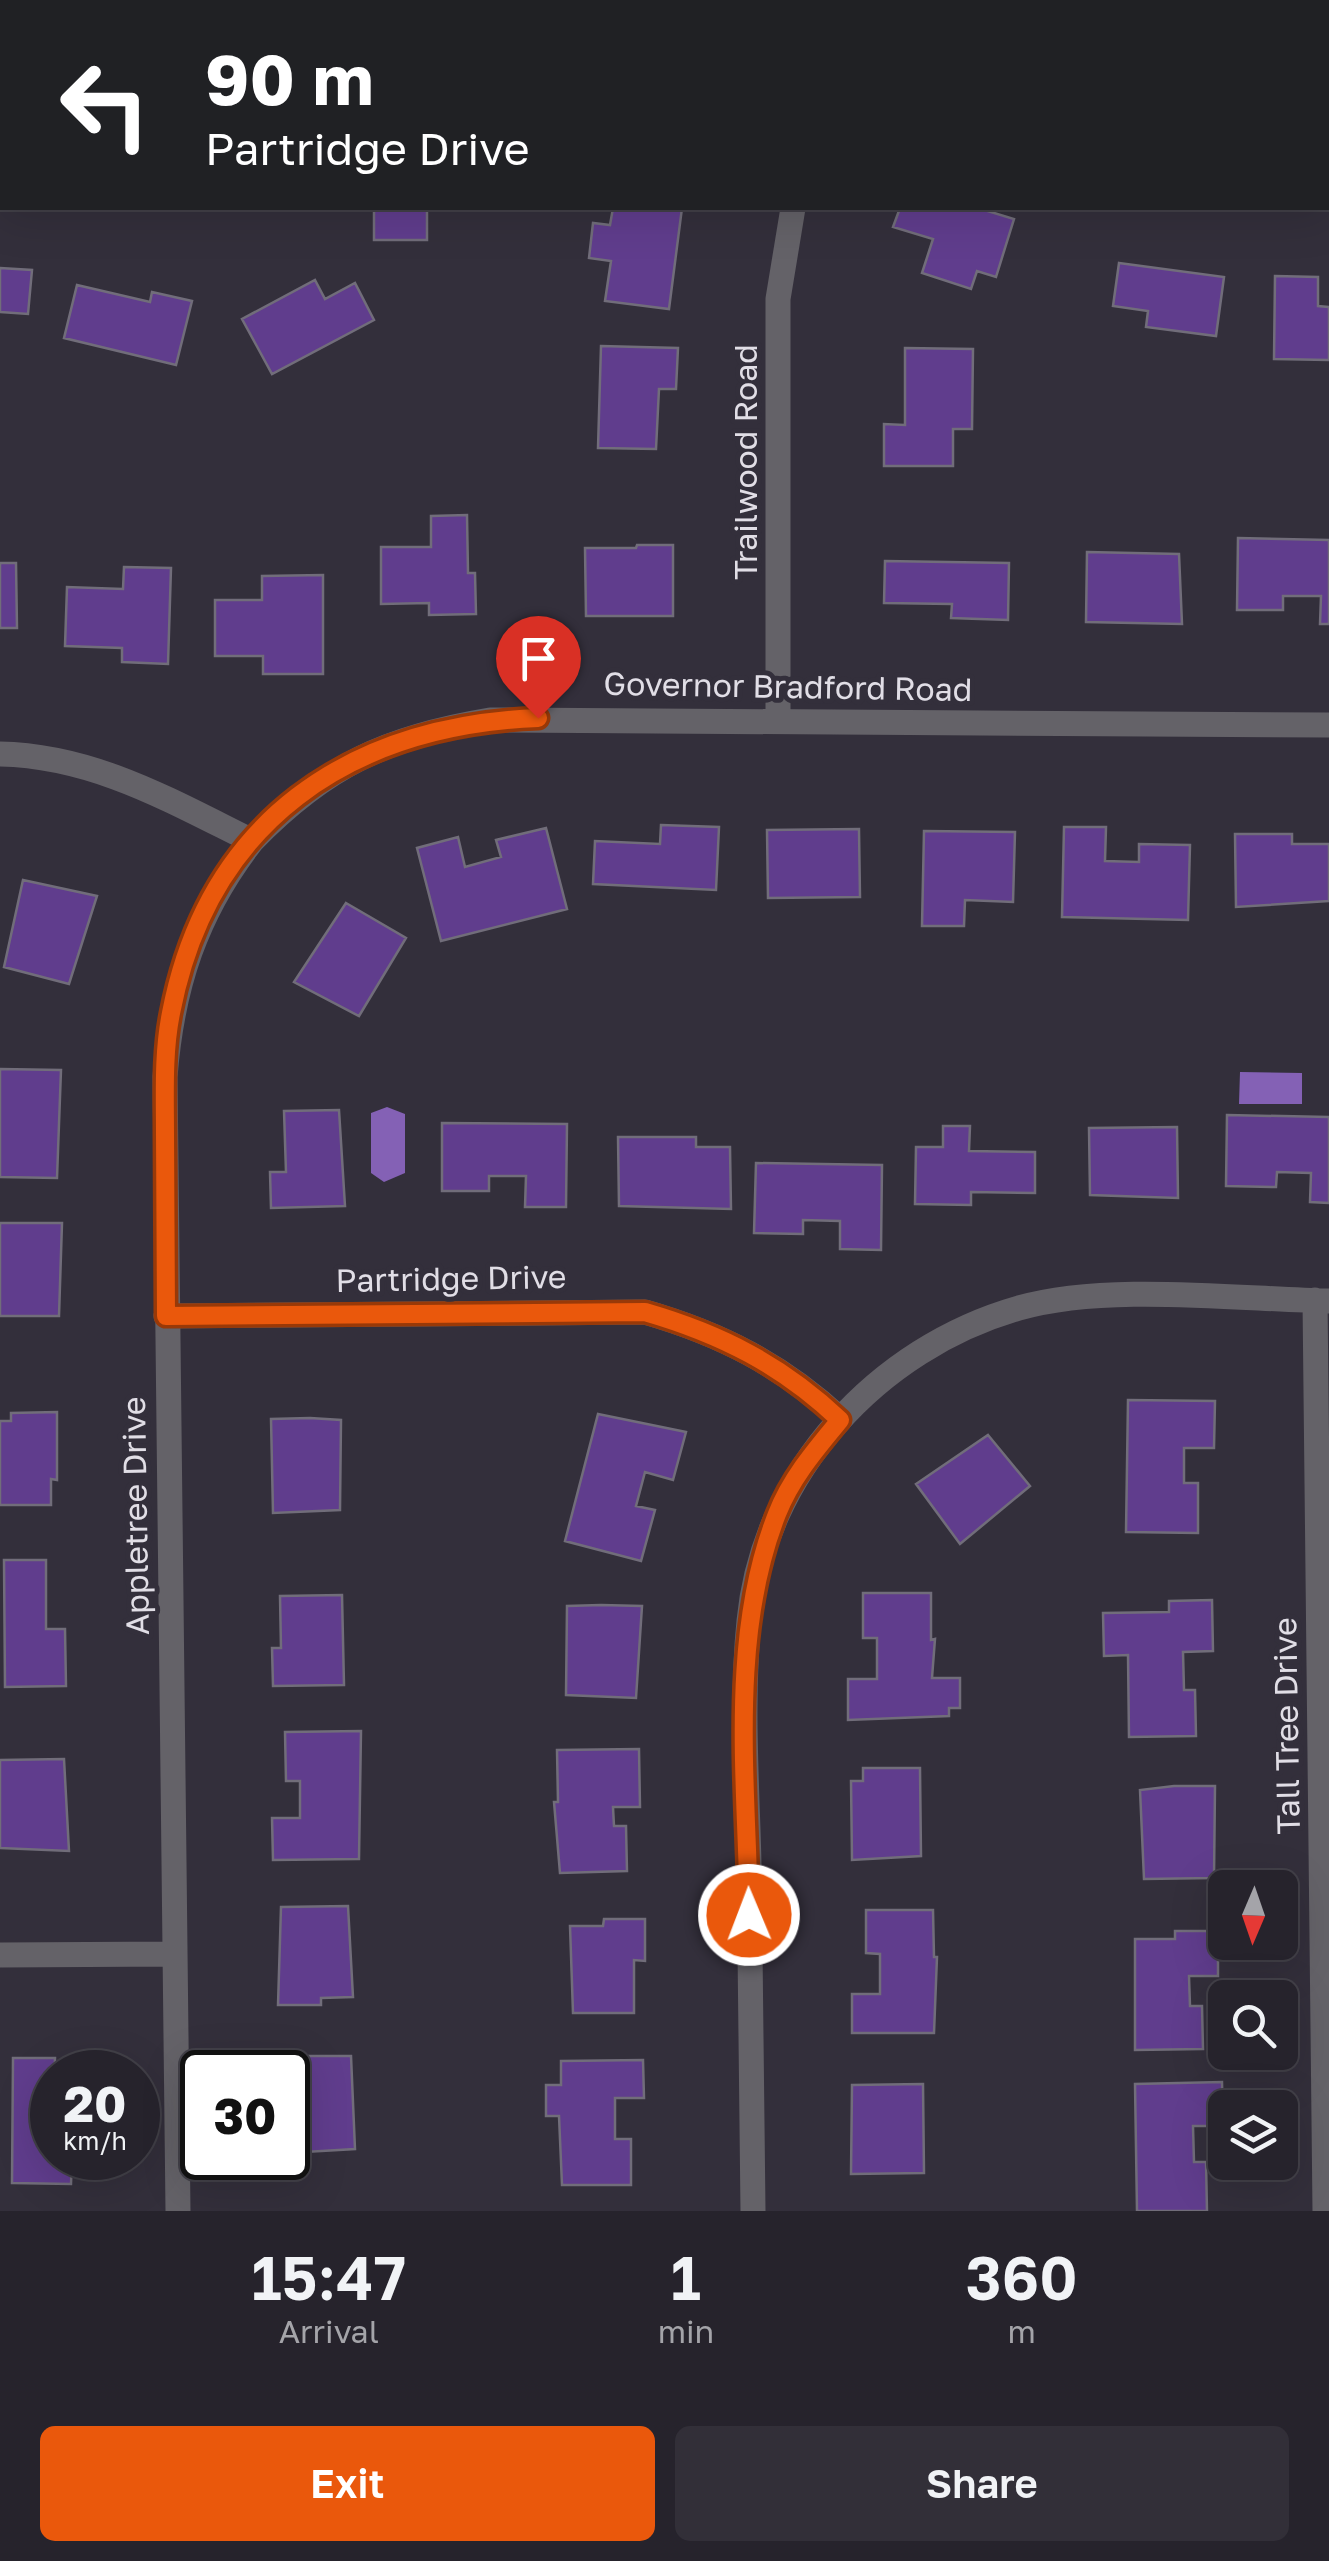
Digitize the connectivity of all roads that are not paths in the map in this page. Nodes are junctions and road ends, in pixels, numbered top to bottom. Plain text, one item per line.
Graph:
1 (793, 210) edge
2 (778, 719) junction
3 (1329, 725) edge
4 (0, 754) edge
5 (252, 841) junction
6 (1322, 1300) edge
7 (166, 1316) junction
8 (840, 1420) junction
9 (174, 1954) junction
10 (0, 1955) edge
11 (178, 2211) edge
12 (753, 2211) edge
13 (1325, 2211) edge

1 - 2 street, Trailwood Road
2 - 3 street, Governor Bradford Road
2 - 5 street, Governor Bradford Road
4 - 5 street
5 - 7 street, Appletree Drive
6 - 8 street
6 - 13 street, Tall Tree Drive
7 - 8 street, Partridge Drive
7 - 9 street, Appletree Drive
8 - 12 street
9 - 10 street
9 - 11 street, Appletree Drive

